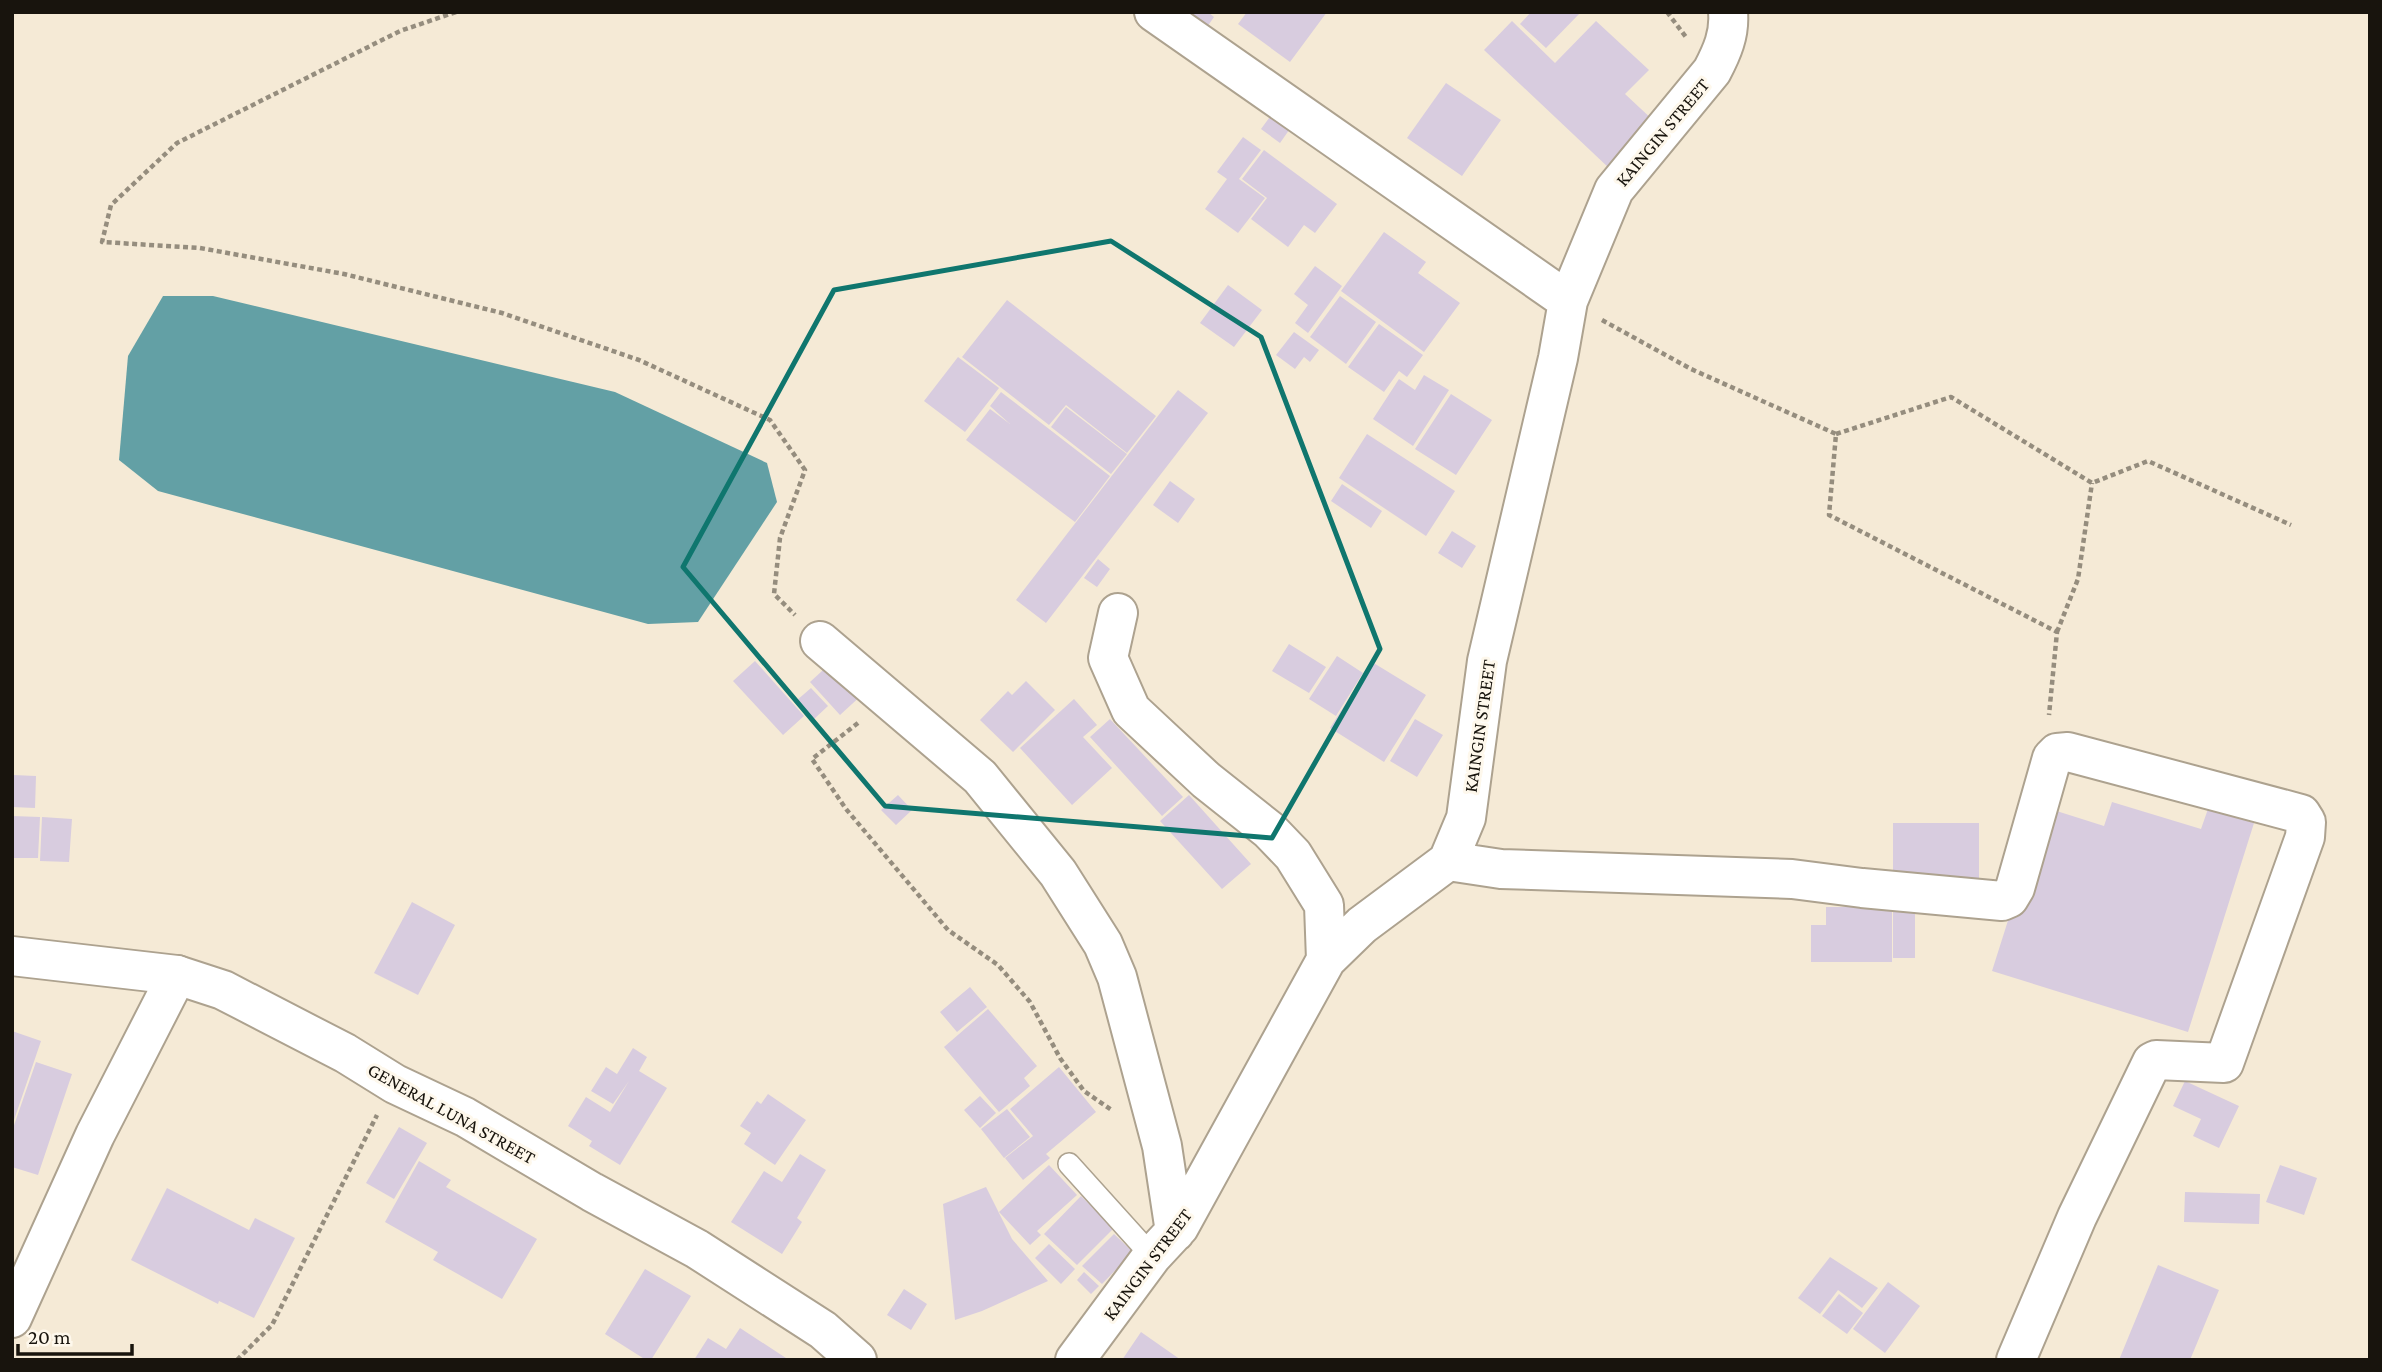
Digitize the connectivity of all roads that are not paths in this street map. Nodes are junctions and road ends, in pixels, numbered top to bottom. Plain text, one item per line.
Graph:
1 (1153, 12) edge
2 (1728, 12) edge
3 (1568, 301) junction
4 (1118, 613) dead end
5 (820, 640) road end
6 (1448, 861) junction
7 (12, 956) edge
8 (1326, 960) junction
9 (177, 975) junction
10 (1069, 1164) dead end
11 (1163, 1244) junction
12 (12, 1318) edge
13 (857, 1360) edge
14 (1075, 1360) edge
15 (2016, 1360) edge

1 - 3 street
2 - 3 street, KAINGIN STREET
3 - 6 street, KAINGIN STREET
4 - 8 street
5 - 11 street
6 - 8 street, KAINGIN STREET
6 - 15 street
7 - 9 street, GENERAL LUNA STREET
8 - 11 street, KAINGIN STREET
9 - 12 street
9 - 13 street, GENERAL LUNA STREET
10 - 11 lane
11 - 14 street, KAINGIN STREET

